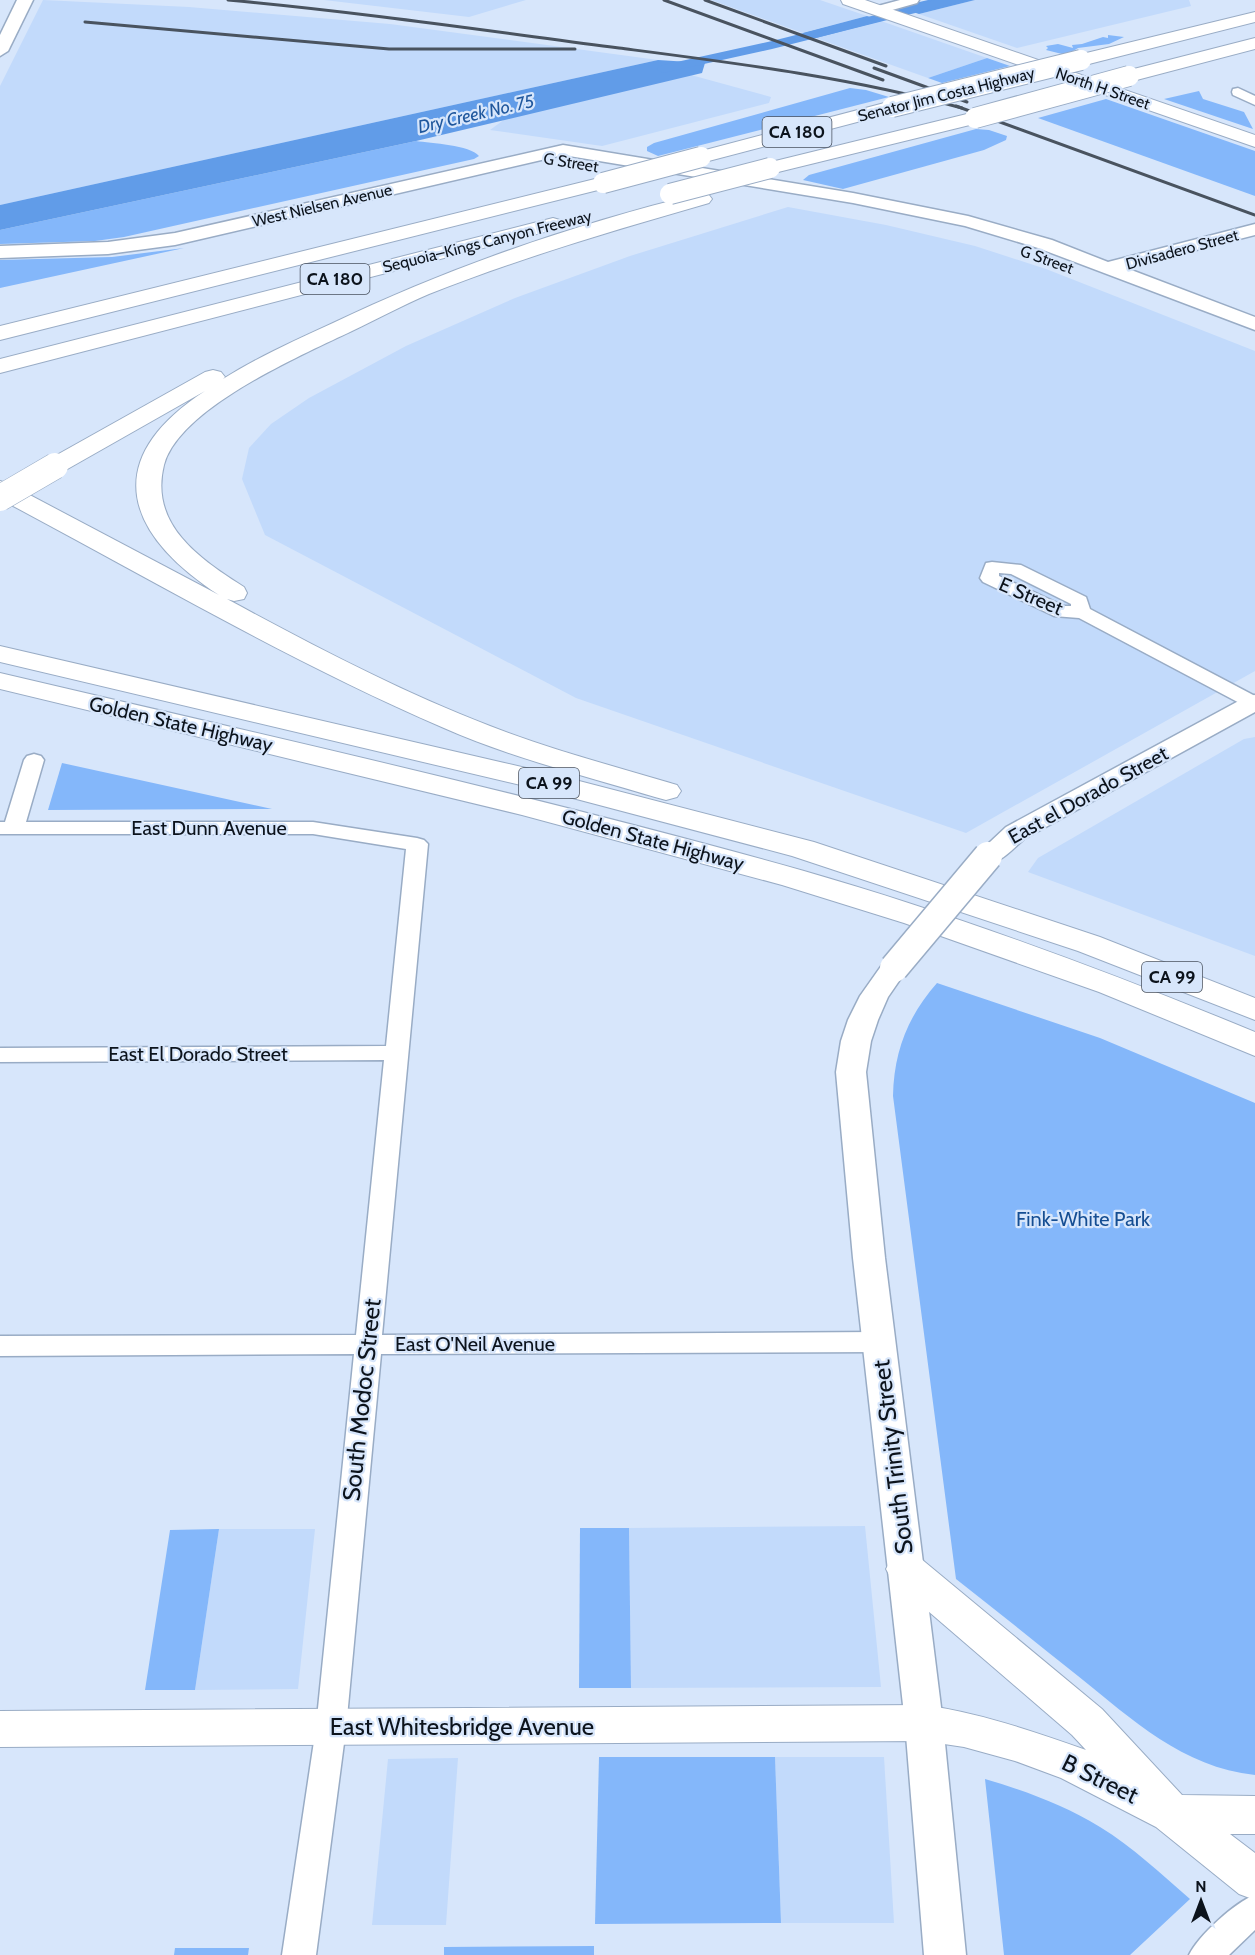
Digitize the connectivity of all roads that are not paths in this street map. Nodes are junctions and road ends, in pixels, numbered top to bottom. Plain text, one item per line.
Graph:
1 (25, 0) edge
2 (849, 0) edge
3 (913, 0) edge
4 (878, 10) junction
5 (1255, 17) edge
6 (1255, 44) edge
7 (0, 51) edge
8 (1238, 92) dead end
9 (1255, 101) edge
10 (950, 127) junction
11 (1255, 141) edge
12 (535, 156) joint
13 (603, 183) junction
14 (847, 202) junction
15 (1255, 230) edge
16 (0, 252) edge
17 (1076, 270) joint
18 (1102, 273) junction
19 (432, 286) junction
20 (0, 315) edge
21 (1255, 324) edge
22 (0, 333) edge
23 (1255, 341) edge
24 (0, 366) edge
25 (0, 489) edge
26 (0, 498) edge
27 (1082, 612) dead end
28 (0, 654) edge
29 (0, 681) edge
30 (0, 697) edge
31 (1255, 703) edge
32 (414, 704) junction
33 (34, 760) dead end
34 (530, 808) junction
35 (7, 828) edge
36 (417, 844) joint
37 (1089, 944) junction
38 (894, 968) joint
39 (1255, 1010) edge
40 (1255, 1046) edge
41 (396, 1053) junction
42 (0, 1055) edge
43 (879, 1342) junction
44 (367, 1344) junction
45 (0, 1346) edge
46 (906, 1569) junction
47 (924, 1723) junction
48 (331, 1728) junction
49 (0, 1729) edge
50 (1172, 1814) junction
51 (1255, 1815) edge
52 (1255, 1880) edge
53 (1255, 1909) edge
54 (299, 1955) edge
55 (945, 1955) edge
56 (1206, 1955) edge

1 - 7 street
2 - 4 main road, North H Street
3 - 4 street
4 - 11 main road, North H Street
5 - 13 highway, Senator Jim Costa Highway / CA 180, bridge
6 - 10 highway, Senator Jim Costa Highway, bridge
8 - 9 street
10 - 19 highway
10 - 24 highway, Sequoia–Kings Canyon Freeway / CA 180, bridge
12 - 14 street, G Street
12 - 16 street, West Nielsen Avenue
13 - 20 highway
13 - 22 highway, Sequoia–Kings Canyon Freeway / CA 180
14 - 17 street, G Street
14 - 18 street, G Street
15 - 18 street, Divisadero Street
17 - 18 street, Divisadero Street
18 - 21 street, G Street
18 - 23 street, G Street
19 - 26 highway, bridge
19 - 32 highway
25 - 32 highway
27 - 31 street, E Street
28 - 37 highway, Golden State Highway / CA 99
29 - 34 highway, Golden State Highway / CA 99
30 - 34 highway
31 - 38 street, East el Dorado Street, bridge
32 - 37 highway
33 - 35 street
34 - 40 highway, Golden State Highway / CA 99
35 - 36 street, East Dunn Avenue
36 - 41 street, South Modoc Street
37 - 39 highway, Golden State Highway / CA 99
38 - 43 street, South Trinity Street
41 - 42 street, East El Dorado Street
41 - 44 street, South Modoc Street
43 - 44 street, East O'Neil Avenue
43 - 46 street, South Trinity Street
44 - 45 street, East O'Neil Avenue
44 - 48 street, South Modoc Street
46 - 47 street, South Trinity Street
46 - 50 main road
47 - 48 main road, East Whitesbridge Avenue
47 - 50 main road, B Street
47 - 55 street, South Trinity Street
48 - 49 main road, East Whitesbridge Avenue
48 - 54 street, South Modoc Street
50 - 51 main road
50 - 52 main road, B Street
53 - 56 street

